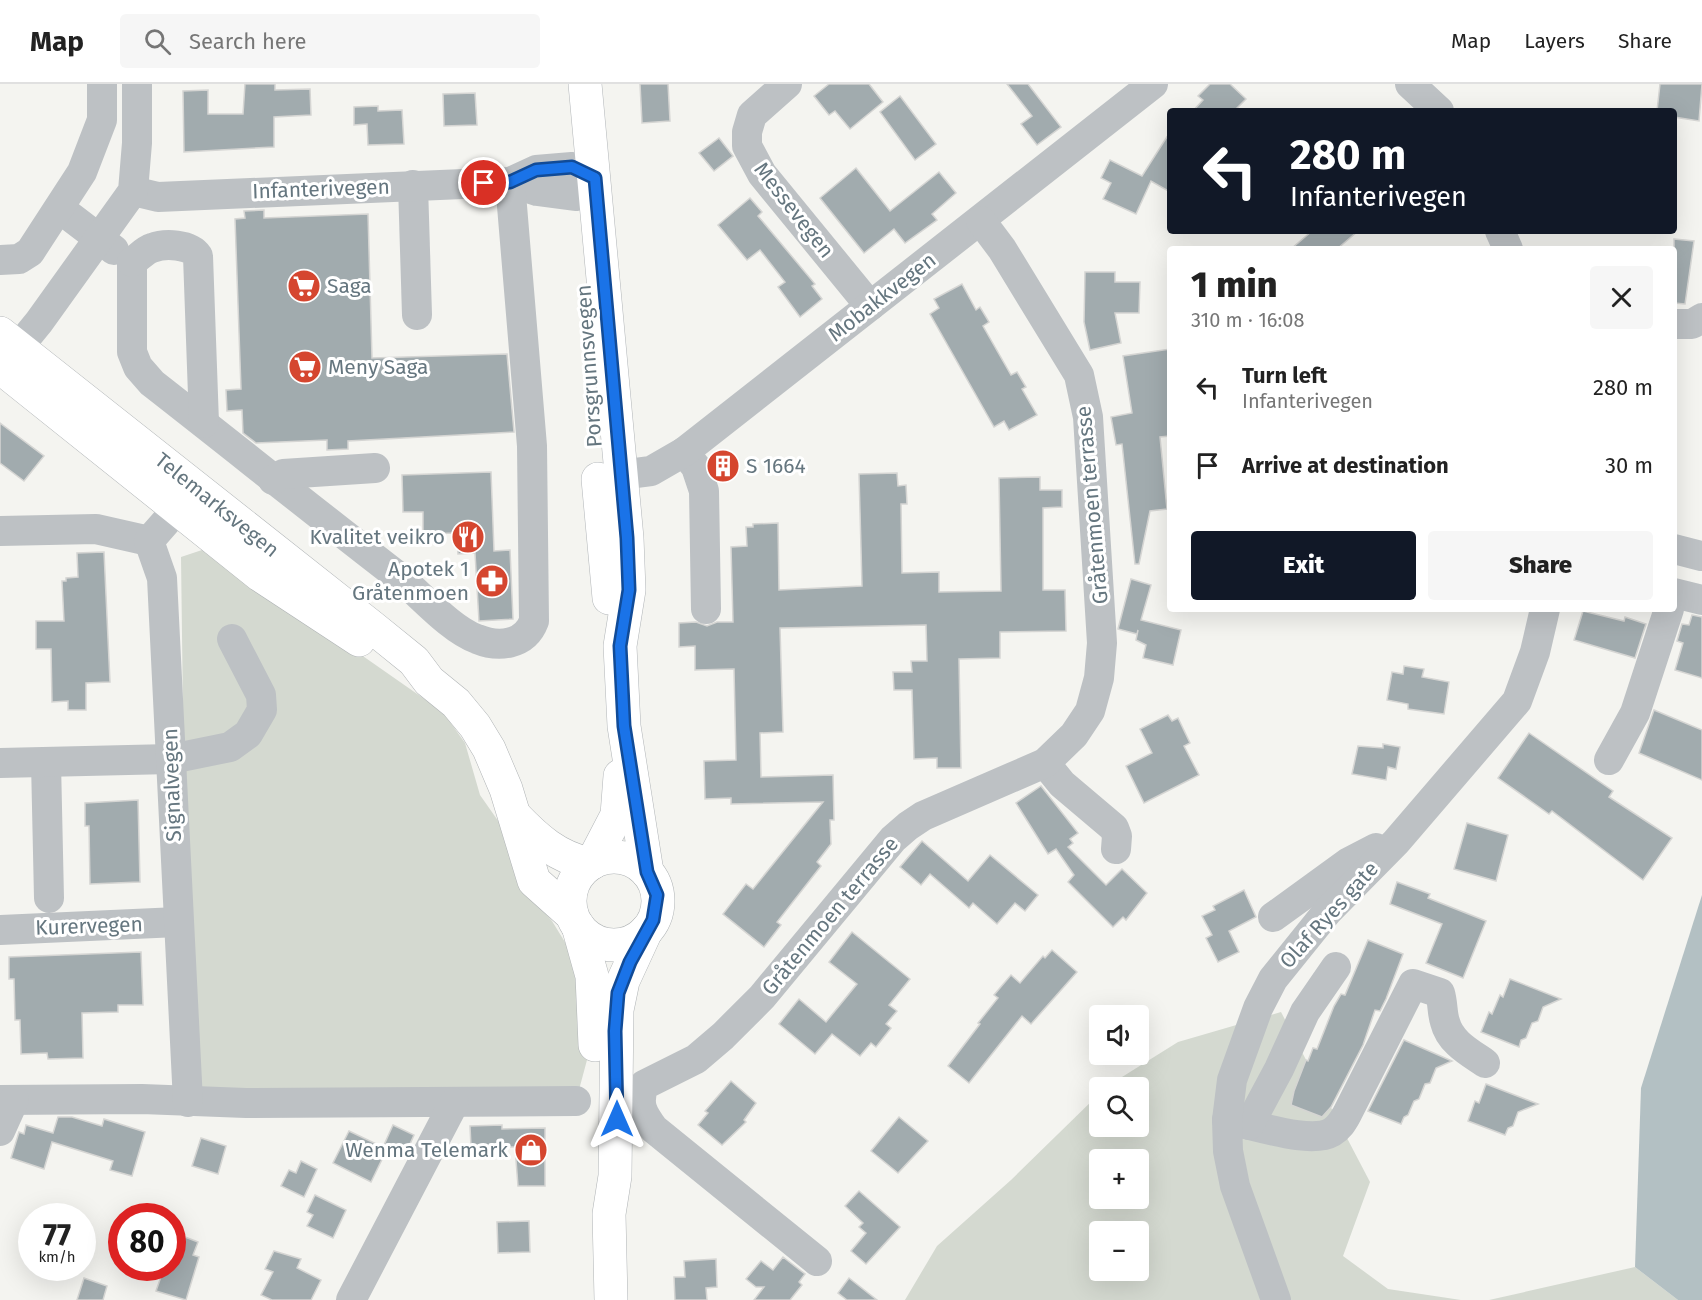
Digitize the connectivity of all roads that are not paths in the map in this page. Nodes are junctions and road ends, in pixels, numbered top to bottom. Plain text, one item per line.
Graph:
1 (102, 84) edge
2 (137, 84) edge
3 (568, 84) edge
4 (585, 84) edge
5 (787, 84) edge
6 (1153, 84) edge
7 (1410, 84) edge
8 (1436, 108) edge
9 (581, 180) junction
10 (510, 182) junction
11 (405, 186) junction
12 (133, 191) junction
13 (60, 208) junction
14 (981, 221) junction
15 (98, 238) junction
16 (0, 260) edge
17 (132, 262) junction
18 (870, 306) junction
19 (417, 315) dead end
20 (1702, 318) edge
21 (1677, 324) edge
22 (5, 354) edge
23 (204, 423) junction
24 (684, 452) junction
25 (375, 468) dead end
26 (609, 478) junction
27 (273, 480) junction
28 (187, 498) junction
29 (0, 531) edge
30 (149, 541) junction
31 (1677, 594) edge
32 (1702, 600) edge
33 (706, 609) dead end
34 (1544, 612) edge
35 (1668, 612) edge
36 (232, 639) dead end
37 (624, 726) junction
38 (171, 759) junction
39 (1609, 760) dead end
40 (45, 762) junction
41 (0, 763) edge
42 (1045, 763) junction
43 (515, 816) junction
44 (1396, 842) junction
45 (1116, 849) dead end
46 (590, 863) junction
47 (647, 872) junction
48 (49, 898) dead end
49 (1273, 917) dead end
50 (575, 920) junction
51 (178, 922) junction
52 (0, 930) edge
53 (646, 931) junction
54 (1336, 967) dead end
55 (1485, 1063) dead end
56 (7, 1100) edge
57 (576, 1101) dead end
58 (188, 1102) junction
59 (454, 1103) junction
60 (1238, 1123) junction
61 (0, 1131) edge
62 (609, 1214) junction
63 (817, 1261) dead end
64 (351, 1300) edge
65 (611, 1300) edge
66 (1276, 1300) edge

1 - 13 street
2 - 12 street
3 - 9 main road, Porsgrunnsvegen
4 - 9 main road, Porsgrunnsvegen
5 - 18 street, Messevegen
6 - 14 street, Mobakkvegen
7 - 8 street
9 - 10 street, Infanterivegen
9 - 26 main road, Porsgrunnsvegen
10 - 11 street, Infanterivegen
10 - 27 street
11 - 12 street, Infanterivegen
11 - 19 street
12 - 15 street
13 - 15 street
13 - 16 street
14 - 18 street, Mobakkvegen
14 - 42 street, Gråtenmoen terrasse
15 - 17 street
15 - 22 street
17 - 23 street
17 - 23 street
18 - 24 street, Mobakkvegen
20 - 21 street
22 - 28 main road, Telemarksvegen
23 - 27 street
24 - 26 street, Mobakkvegen
24 - 33 street
25 - 27 street
26 - 37 main road, Porsgrunnsvegen
28 - 30 street
28 - 43 main road, Telemarksvegen
29 - 30 street
30 - 38 street, Signalvegen
31 - 32 street
34 - 44 street, Olaf Ryes gate
35 - 39 street
36 - 38 street
37 - 46 main road, Porsgrunnsvegen
37 - 47 main road, Porsgrunnsvegen
38 - 40 street
38 - 51 street, Signalvegen
40 - 41 street
40 - 48 street
42 - 45 street
42 - 63 street, Gråtenmoen terrasse
43 - 46 main road, Telemarksvegen
43 - 50 main road, Telemarksvegen
44 - 49 street, Olaf Ryes gate
44 - 60 street, Olaf Ryes gate
46 - 47 main road
46 - 50 main road, Porsgrunnsvegen
47 - 53 main road, Porsgrunnsvegen
50 - 53 main road
50 - 62 main road, Porsgrunnsvegen
51 - 52 street, Kurervegen
51 - 58 street, Signalvegen
53 - 62 main road, Porsgrunnsvegen
54 - 60 street
55 - 60 street
56 - 58 street
56 - 61 street
57 - 59 street
58 - 59 street
59 - 64 street
60 - 66 street, Olaf Ryes gate
62 - 65 main road, Porsgrunnsvegen

